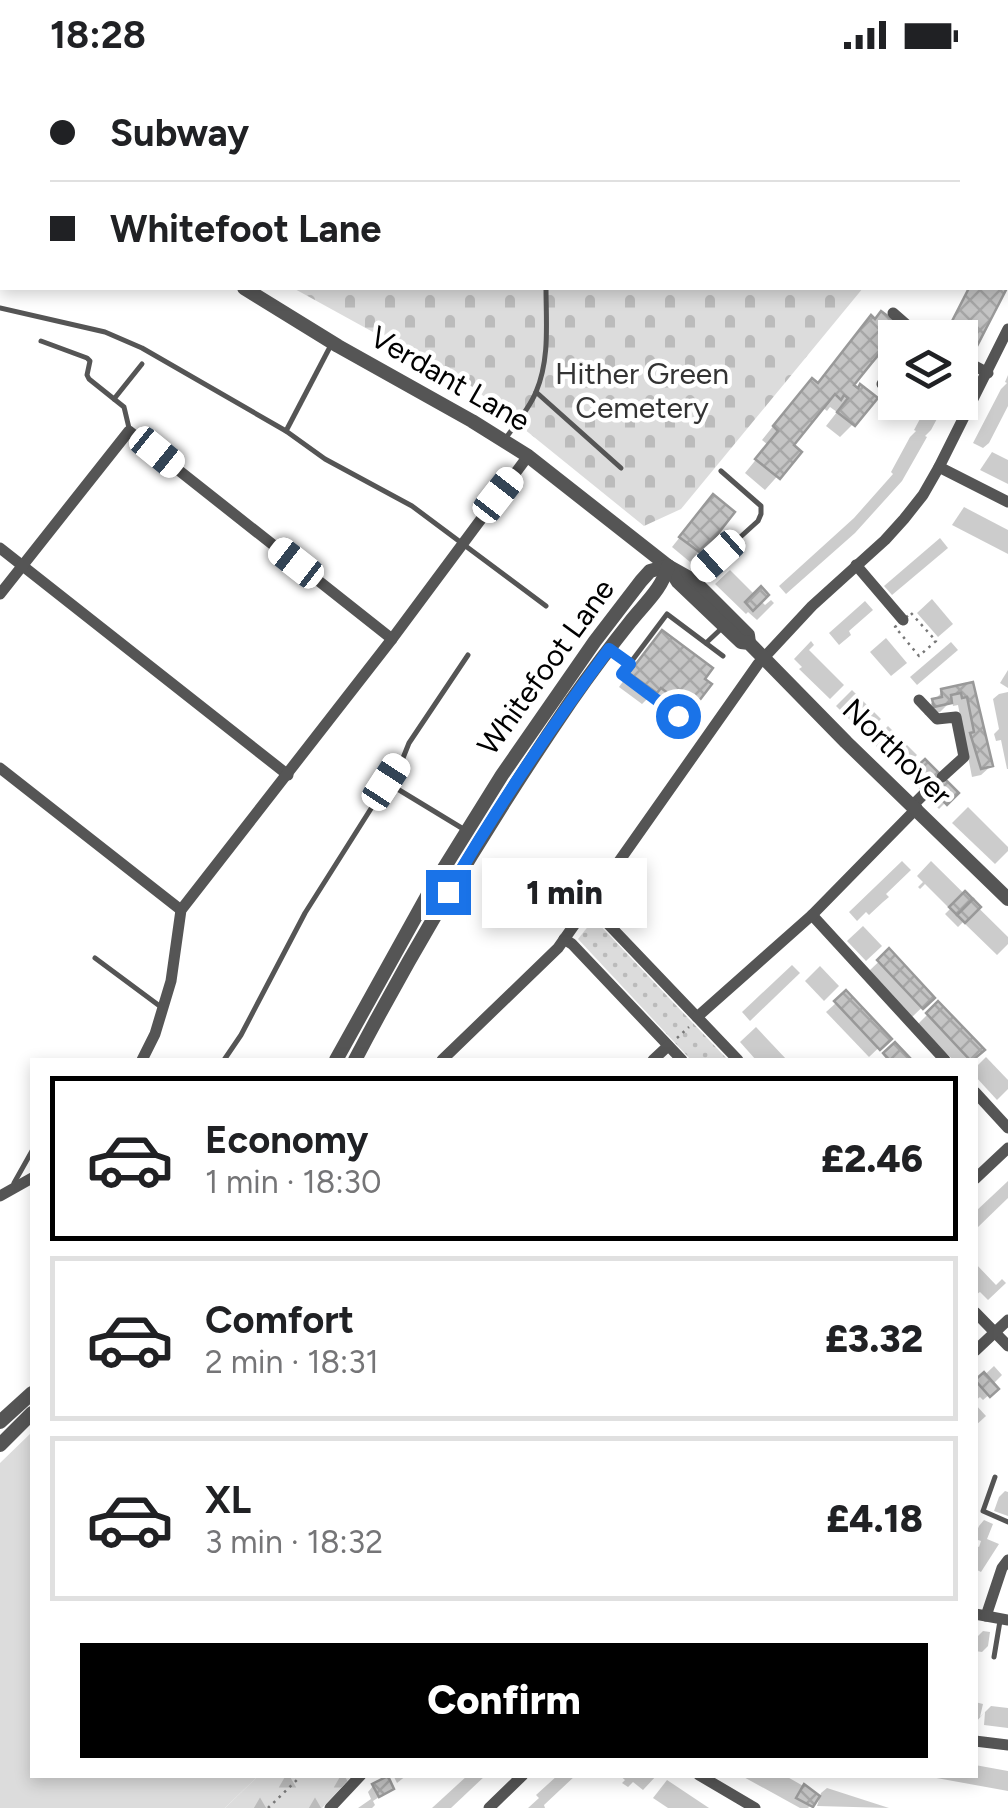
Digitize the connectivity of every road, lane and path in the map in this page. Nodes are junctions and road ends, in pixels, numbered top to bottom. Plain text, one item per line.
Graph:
1 (247, 290) edge
2 (546, 290) edge
3 (0, 308) edge
4 (893, 313) dead end
5 (901, 320) edge
6 (1008, 330) edge
7 (42, 341) dead end
8 (332, 342) junction
9 (142, 364) dead end
10 (978, 368) edge
11 (988, 373) junction
12 (536, 392) junction
13 (114, 399) junction
14 (130, 430) junction
15 (286, 431) junction
16 (503, 441) junction
17 (528, 456) junction
18 (939, 467) junction
19 (621, 468) dead end
20 (721, 472) dead end
21 (1008, 502) edge
22 (462, 543) junction
23 (0, 548) edge
24 (856, 565) junction
25 (22, 566) junction
26 (668, 566) junction
27 (693, 580) junction
28 (0, 594) edge
29 (546, 606) dead end
30 (903, 620) junction
31 (724, 626) junction
32 (392, 639) junction
33 (706, 643) junction
34 (749, 643) junction
35 (609, 649) junction
36 (468, 655) dead end
37 (723, 656) dead end
38 (764, 657) junction
39 (630, 664) junction
40 (919, 700) dead end
41 (678, 716) dead end
42 (0, 768) edge
43 (288, 774) junction
44 (942, 777) dead end
45 (386, 782) junction
46 (930, 788) dead end
47 (915, 807) junction
48 (473, 834) junction
49 (1008, 898) edge
50 (589, 904) junction
51 (180, 910) junction
52 (812, 915) junction
53 (564, 939) junction
54 (95, 958) dead end
55 (162, 1009) junction
56 (698, 1018) junction
57 (668, 1046) junction
58 (143, 1058) edge
59 (225, 1058) edge
60 (337, 1058) edge
61 (356, 1058) edge
62 (444, 1058) edge
63 (655, 1058) edge
64 (680, 1058) edge
65 (736, 1058) edge
66 (943, 1058) edge
67 (978, 1095) edge
68 (1008, 1128) edge
69 (1008, 1148) edge
70 (30, 1155) edge
71 (978, 1176) edge
72 (30, 1179) edge
73 (6, 1193) edge
74 (978, 1315) edge
75 (1008, 1320) edge
76 (995, 1333) junction
77 (1008, 1346) edge
78 (978, 1348) edge
79 (30, 1395) edge
80 (30, 1415) edge
81 (0, 1422) edge
82 (0, 1445) edge
83 (994, 1477) dead end
84 (1008, 1522) edge
85 (1008, 1560) edge
86 (981, 1615) edge
87 (1004, 1619) edge
88 (994, 1658) dead end
89 (978, 1741) edge
90 (1008, 1745) edge
91 (299, 1778) edge
92 (358, 1778) edge
93 (521, 1778) edge
94 (704, 1778) edge
95 (268, 1808) edge
96 (330, 1808) edge
97 (489, 1808) edge
98 (755, 1808) edge

1 - 8 street, Verdant Lane
2 - 12 lane
3 - 15 lane
4 - 5 street
6 - 11 street
7 - 13 lane
8 - 15 lane
8 - 16 street, Verdant Lane
9 - 13 lane
10 - 11 street
11 - 18 street
12 - 16 lane
12 - 19 lane
13 - 14 lane
14 - 25 street
14 - 32 street
15 - 22 lane
16 - 17 street, Verdant Lane
17 - 22 street
17 - 26 street, Verdant Lane
18 - 21 street
18 - 24 street
20 - 27 lane
22 - 29 lane
22 - 32 street
23 - 25 street
24 - 30 street
24 - 38 street
25 - 28 street
25 - 43 street
26 - 27 street, Northover
26 - 31 street, Northover
26 - 35 street, Whitefoot Lane
26 - 48 street, Whitefoot Lane
27 - 34 street, Northover
30 - 30 path
31 - 33 lane
31 - 34 street, Northover
32 - 43 street
33 - 37 lane
33 - 39 lane
34 - 38 street, Northover
35 - 39 lane
35 - 48 street, Whitefoot Lane
36 - 45 lane
38 - 47 street, Northover
38 - 50 street
39 - 41 lane
40 - 44 street
42 - 51 street
43 - 51 street
45 - 48 lane
45 - 59 lane
46 - 47 street
47 - 49 street, Northover
47 - 52 street
48 - 60 street, Whitefoot Lane
48 - 61 street, Whitefoot Lane
50 - 53 street
50 - 56 street
51 - 55 street
52 - 56 street
52 - 66 street
53 - 57 street
53 - 62 street
54 - 55 lane
55 - 58 street
56 - 57 path
56 - 65 street
57 - 63 street
57 - 64 street
67 - 68 street
69 - 71 street
70 - 73 lane
72 - 73 street
74 - 76 street
75 - 76 street
76 - 77 street
76 - 78 street
79 - 81 street
80 - 82 street
83 - 84 lane
85 - 86 street
86 - 87 street
87 - 88 lane
89 - 90 street
91 - 95 path
92 - 96 street
93 - 97 street
94 - 98 street

